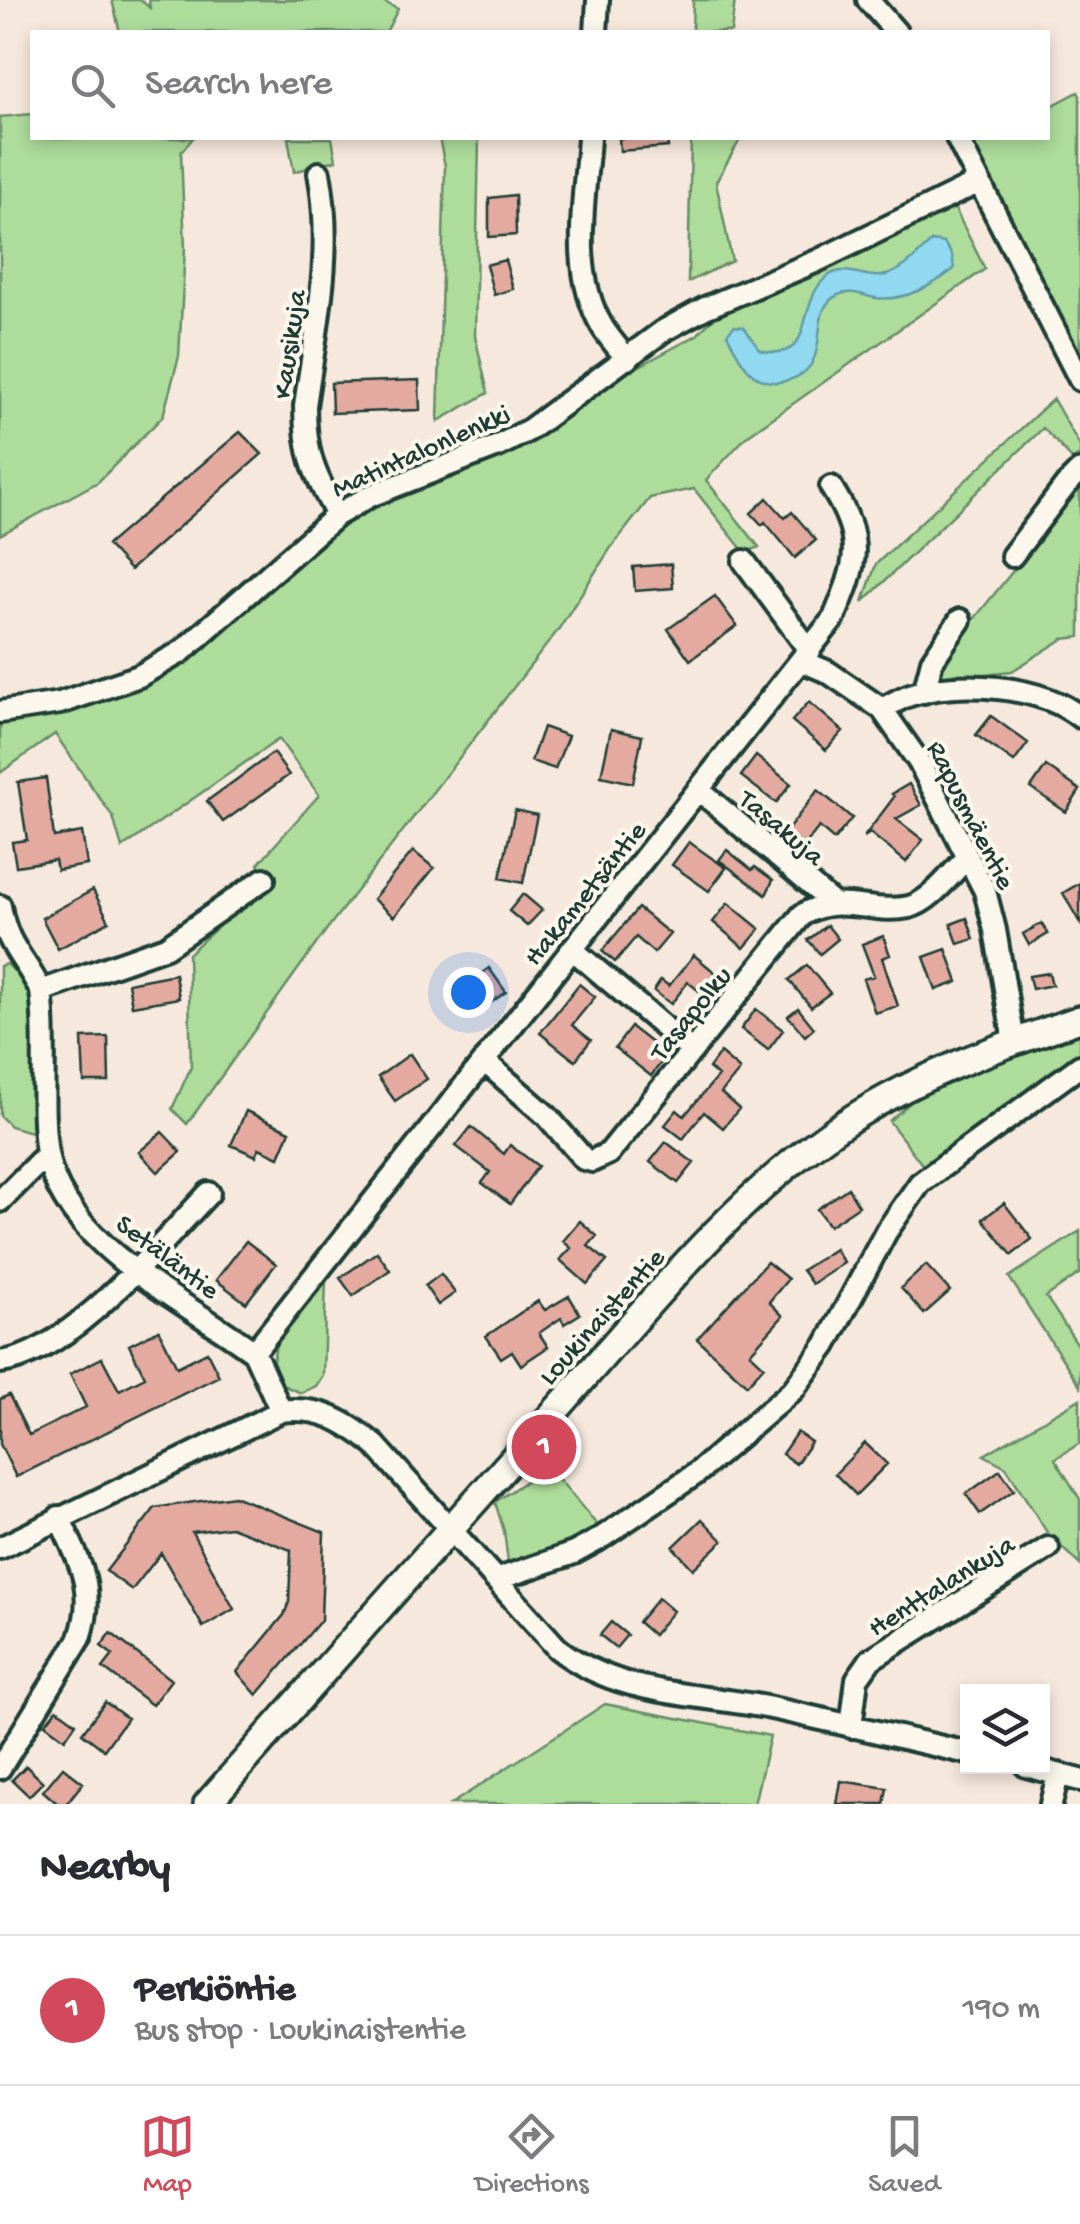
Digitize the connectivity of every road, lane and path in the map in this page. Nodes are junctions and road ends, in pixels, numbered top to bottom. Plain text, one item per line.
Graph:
1 (598, 0) edge
2 (868, 0) edge
3 (596, 30) edge
4 (894, 30) edge
5 (589, 140) edge
6 (958, 140) edge
7 (319, 174) dead end
8 (980, 182) junction
9 (628, 359) junction
10 (1080, 380) edge
11 (1080, 472) edge
12 (831, 488) dead end
13 (337, 515) junction
14 (1012, 556) dead end
15 (744, 561) dead end
16 (960, 620) dead end
17 (806, 656) junction
18 (924, 692) junction
19 (882, 709) junction
20 (0, 712) edge
21 (1080, 717) edge
22 (700, 791) junction
23 (968, 856) junction
24 (264, 879) dead end
25 (831, 902) junction
26 (0, 906) edge
27 (572, 949) junction
28 (6, 950) edge
29 (40, 991) junction
30 (1080, 1019) edge
31 (1014, 1042) junction
32 (692, 1051) junction
33 (484, 1061) junction
34 (1080, 1066) edge
35 (47, 1154) junction
36 (209, 1193) dead end
37 (0, 1201) edge
38 (134, 1270) junction
39 (254, 1352) junction
40 (0, 1362) edge
41 (280, 1411) junction
42 (58, 1517) junction
43 (452, 1528) junction
44 (0, 1548) edge
45 (1048, 1548) dead end
46 (498, 1578) junction
47 (851, 1726) junction
48 (960, 1751) edge
49 (0, 1768) edge
50 (1050, 1772) edge
51 (1058, 1774) junction
52 (1080, 1780) edge
53 (207, 1804) edge
54 (1050, 1804) edge

1 - 3 street
2 - 4 street
5 - 9 street
6 - 8 street
7 - 13 street, Kausikuja
8 - 9 street, Matintalonlenkki
8 - 10 street
9 - 13 street, Matintalonlenkki
11 - 14 street
12 - 17 street, Hakametsäntie
13 - 20 street, Matintalonlenkki
15 - 17 street
16 - 18 street
17 - 19 street, Rapusmäentie
17 - 22 street, Hakametsäntie
18 - 19 street
18 - 21 street
19 - 23 street, Rapusmäentie
22 - 25 street, Tasakuja
22 - 27 street, Hakametsäntie
23 - 25 street
23 - 31 street, Rapusmäentie
24 - 29 street
25 - 32 street, Tasapolku
26 - 28 street
27 - 32 street
27 - 33 street, Hakametsäntie
28 - 29 street
29 - 35 street, Setäläntie
30 - 31 street, Loukinaistentie
31 - 43 street, Loukinaistentie
32 - 33 street, Tasapolku
33 - 39 street, Hakametsäntie
34 - 46 street
35 - 37 street
35 - 38 street, Setäläntie
36 - 38 street
38 - 39 street, Setäläntie
38 - 40 street
39 - 41 street
41 - 42 street
41 - 43 street
42 - 44 street
42 - 49 street
43 - 46 street
43 - 53 street, Loukinaistentie
45 - 47 street, Henttalankuja
46 - 47 street
47 - 48 street
50 - 51 street
51 - 52 street
51 - 54 street

